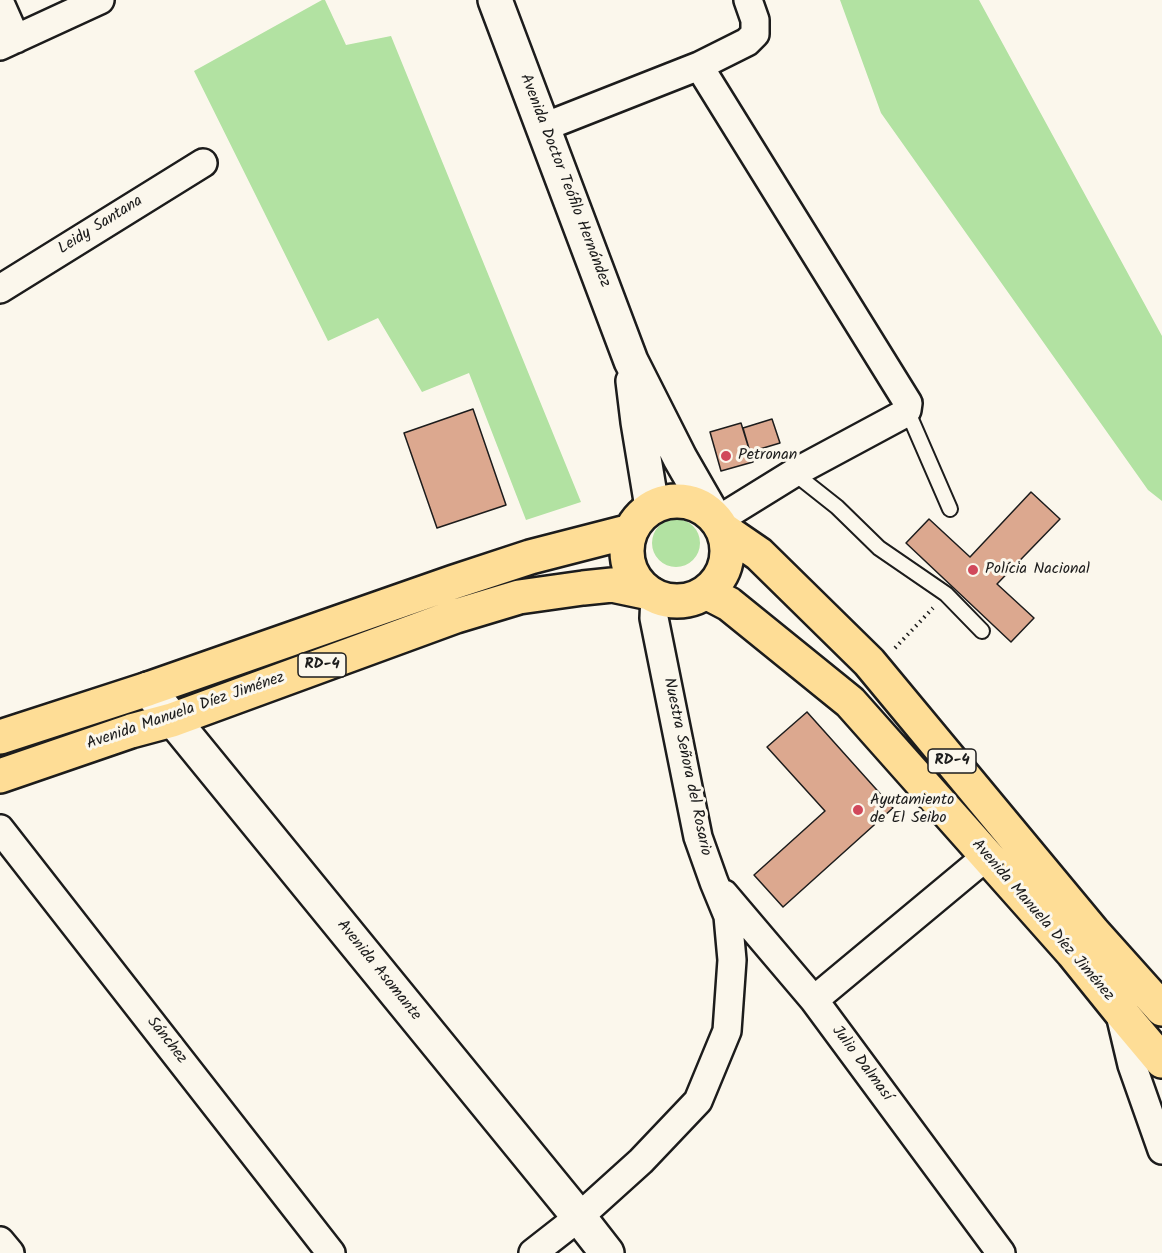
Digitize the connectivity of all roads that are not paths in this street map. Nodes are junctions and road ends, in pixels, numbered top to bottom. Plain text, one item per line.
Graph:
1 (100, 0) edge
2 (495, 0) edge
3 (748, 0) edge
4 (0, 3) edge
5 (8, 42) edge
6 (699, 66) junction
7 (544, 127) junction
8 (203, 163) dead end
9 (0, 289) edge
10 (631, 361) junction
11 (907, 410) junction
12 (794, 473) junction
13 (950, 509) dead end
14 (641, 519) junction
15 (718, 521) junction
16 (706, 592) junction
17 (652, 594) junction
18 (982, 631) dead end
19 (148, 689) junction
20 (172, 720) junction
21 (0, 738) edge
22 (0, 776) edge
23 (0, 829) edge
24 (987, 856) junction
25 (714, 882) junction
26 (814, 1000) junction
27 (1162, 1009) edge
28 (1119, 1010) junction
29 (1162, 1061) edge
30 (1162, 1150) edge
31 (579, 1217) junction
32 (0, 1241) edge
33 (10, 1253) edge
34 (331, 1253) edge
35 (533, 1253) edge
36 (607, 1253) edge
37 (1001, 1253) edge

1 - 5 street
2 - 7 main road, Avenida Doctor Teófilo Hernández
3 - 6 street
4 - 5 street
6 - 7 street
6 - 11 street
7 - 10 main road, Avenida Doctor Teófilo Hernández
8 - 9 street, Leidy Santana
10 - 14 main road, Avenida Doctor Teófilo Hernández
10 - 15 main road, Avenida Doctor Teófilo Hernández
11 - 12 street
11 - 13 lane
12 - 15 street
12 - 18 lane
14 - 15 main road, RD-4
14 - 17 main road
14 - 19 main road, Avenida Manuela Díez Jiménez / RD-4
15 - 16 main road
15 - 27 main road, Avenida Manuela Díez Jiménez / RD-4
16 - 17 main road, RD-4
16 - 24 main road, Avenida Manuela Díez Jiménez / RD-4
17 - 20 main road, Avenida Manuela Díez Jiménez / RD-4
17 - 25 street, Nuestra Señora del Rosario
19 - 20 main road, Avenida Asomante
19 - 21 main road, Avenida Manuela Díez Jiménez / RD-4
20 - 22 main road, Avenida Manuela Díez Jiménez / RD-4
20 - 31 main road, Avenida Asomante
23 - 34 street, Sánchez
24 - 26 street
24 - 28 main road, Avenida Manuela Díez Jiménez / RD-4
25 - 26 street, Julio Dalmasí
25 - 31 street, Nuestra Señora del Rosario
26 - 37 street, Julio Dalmasí
28 - 29 main road, Avenida Manuela Díez Jiménez / RD-4
28 - 30 street
31 - 35 street, Nuestra Señora del Rosario
31 - 36 main road, Avenida Asomante
32 - 33 street

